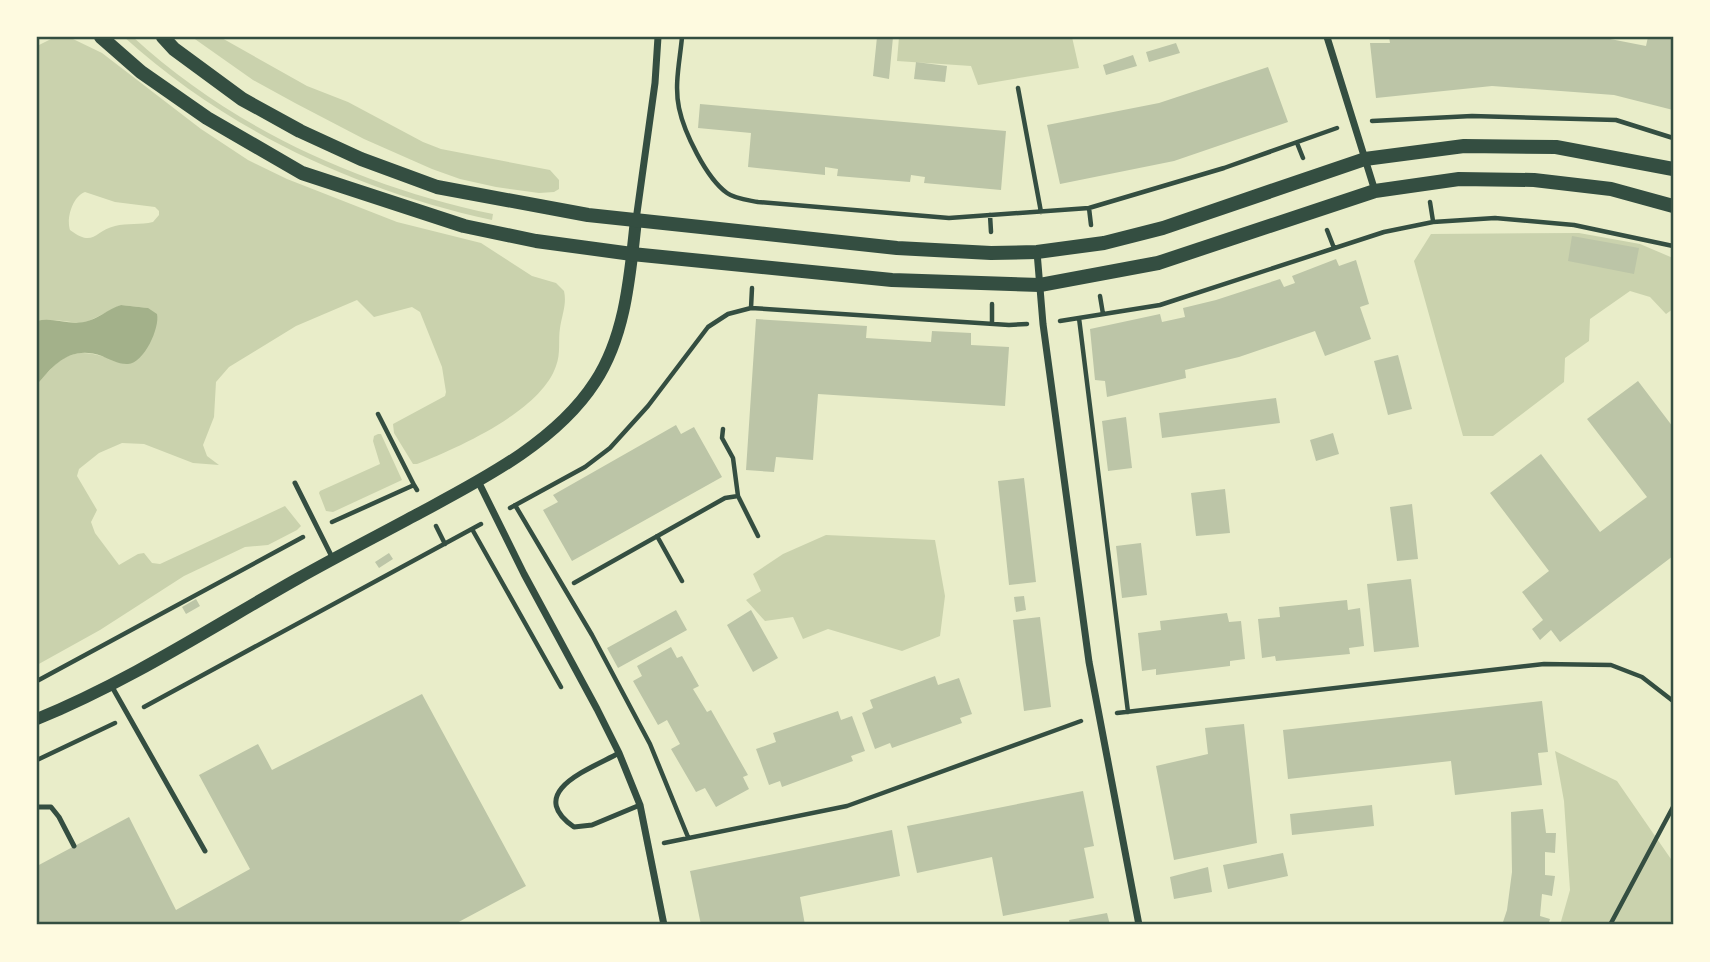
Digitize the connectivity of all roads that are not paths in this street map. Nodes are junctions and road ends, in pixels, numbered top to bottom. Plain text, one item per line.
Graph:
1 (101, 37) edge
2 (163, 37) edge
3 (658, 37) edge
4 (1327, 37) edge
5 (1365, 159) junction
6 (1673, 169) edge
7 (1375, 191) junction
8 (1673, 205) edge
9 (636, 220) junction
10 (1037, 252) junction
11 (632, 254) junction
12 (1040, 285) junction
13 (478, 481) junction
14 (295, 483) dead end
15 (333, 559) junction
16 (111, 685) junction
17 (37, 719) edge
18 (619, 753) junction
19 (640, 805) junction
20 (37, 807) edge
21 (74, 846) dead end
22 (205, 851) dead end
23 (664, 925) edge
24 (1139, 925) edge

1 - 11 main road
2 - 9 main road
3 - 9 street
4 - 5 street
5 - 6 main road
5 - 7 street
5 - 10 main road
7 - 8 main road
7 - 12 main road
9 - 10 main road
9 - 11 street
10 - 12 street
11 - 12 main road
11 - 13 street
12 - 24 street
13 - 15 street
13 - 18 street
14 - 15 lane
15 - 16 street
16 - 17 street
16 - 22 lane
18 - 19 street
18 - 19 lane
19 - 23 street
20 - 21 lane

